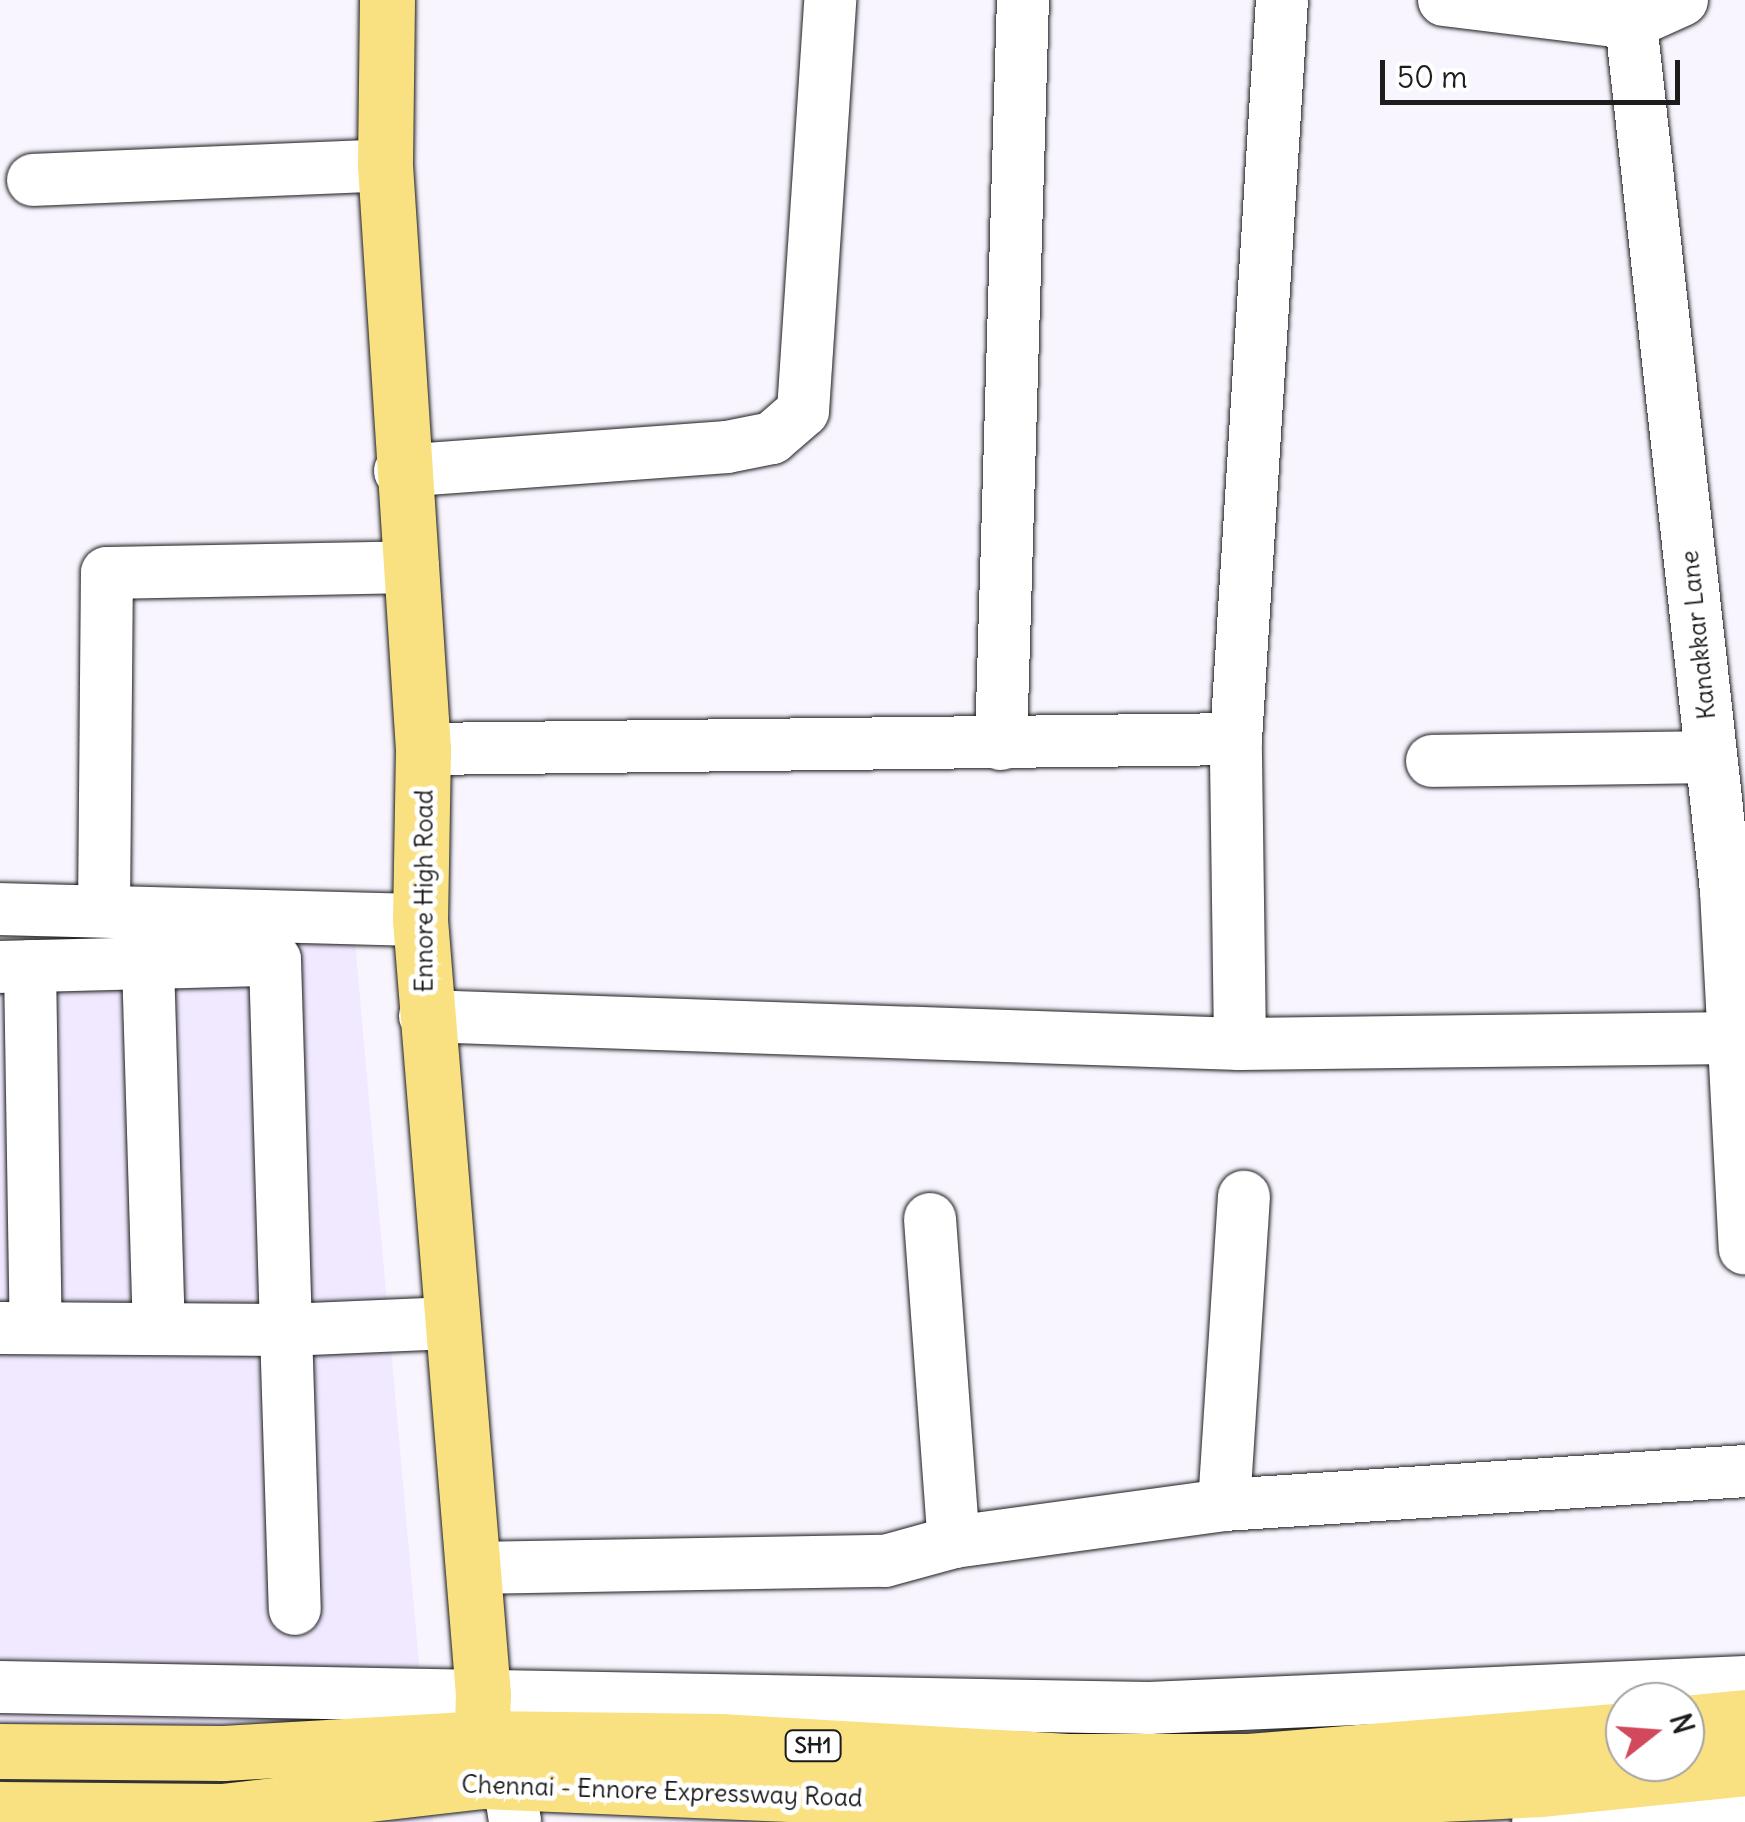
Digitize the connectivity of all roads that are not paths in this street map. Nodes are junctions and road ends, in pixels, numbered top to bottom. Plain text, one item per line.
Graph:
1 (387, 0) edge
2 (830, 0) edge
3 (1023, 0) edge
4 (1282, 0) edge
5 (1682, 0) edge
6 (1468, 2) edge
7 (1631, 23) junction
8 (384, 165) junction
9 (34, 180) dead end
10 (400, 471) junction
11 (412, 567) junction
12 (1236, 740) junction
13 (1001, 744) junction
14 (424, 749) junction
15 (1711, 757) junction
16 (1432, 762) dead end
17 (1735, 890) edge
18 (0, 909) edge
19 (104, 911) junction
20 (420, 920) junction
21 (148, 963) junction
22 (15, 967) edge
23 (425, 1016) junction
24 (1737, 1038) junction
25 (1240, 1044) junction
26 (1244, 1197) dead end
27 (930, 1220) dead end
28 (1745, 1248) edge
29 (451, 1322) junction
30 (18, 1328) edge
31 (159, 1329) junction
32 (286, 1330) junction
33 (1745, 1471) edge
34 (1224, 1505) junction
35 (954, 1542) junction
36 (472, 1568) junction
37 (295, 1608) dead end
38 (1745, 1682) edge
39 (0, 1687) edge
40 (1745, 1717) edge
41 (1605, 1732) edge
42 (0, 1751) edge
43 (1705, 1760) edge
44 (493, 1763) edge
45 (1745, 1768) edge
46 (1705, 1777) edge
47 (1684, 1782) edge
48 (1745, 1808) edge
49 (0, 1809) edge
50 (1538, 1822) edge

1 - 8 main road, Ennore High Road
2 - 10 street
3 - 13 street
4 - 12 street
5 - 7 street
6 - 7 street
7 - 15 street, Kanakkar Lane
8 - 9 street
8 - 10 main road, Ennore High Road
10 - 11 main road, Ennore High Road
11 - 14 main road, Ennore High Road
11 - 19 street
12 - 13 street
12 - 25 street
13 - 14 street
14 - 20 main road, Ennore High Road
15 - 16 street
15 - 17 street, Kanakkar Lane
17 - 24 street, Kanakkar Lane
18 - 19 street
19 - 20 street
20 - 23 main road, Ennore High Road
21 - 22 street
21 - 31 street
21 - 32 street
22 - 30 street
23 - 25 street
23 - 29 main road, Ennore High Road
24 - 25 street
24 - 28 street, Kanakkar Lane
26 - 34 street
27 - 35 street
29 - 32 street
29 - 36 main road, Ennore High Road
30 - 31 street
31 - 32 street
32 - 37 street
33 - 34 street
34 - 35 street
35 - 36 street
36 - 44 main road, Ennore High Road
38 - 44 street
39 - 44 street
40 - 43 main road, Chennai - Ennore Expressway Road / SH1
41 - 44 main road, Chennai - Ennore Expressway Road / SH1
42 - 44 main road, Chennai - Ennore Expressway Road / SH1
44 - 47 main road, Chennai - Ennore Expressway Road / SH1
44 - 49 main road, Chennai - Ennore Expressway Road / SH1
45 - 46 main road, Chennai - Ennore Expressway Road / SH1
47 - 48 street
47 - 50 street

